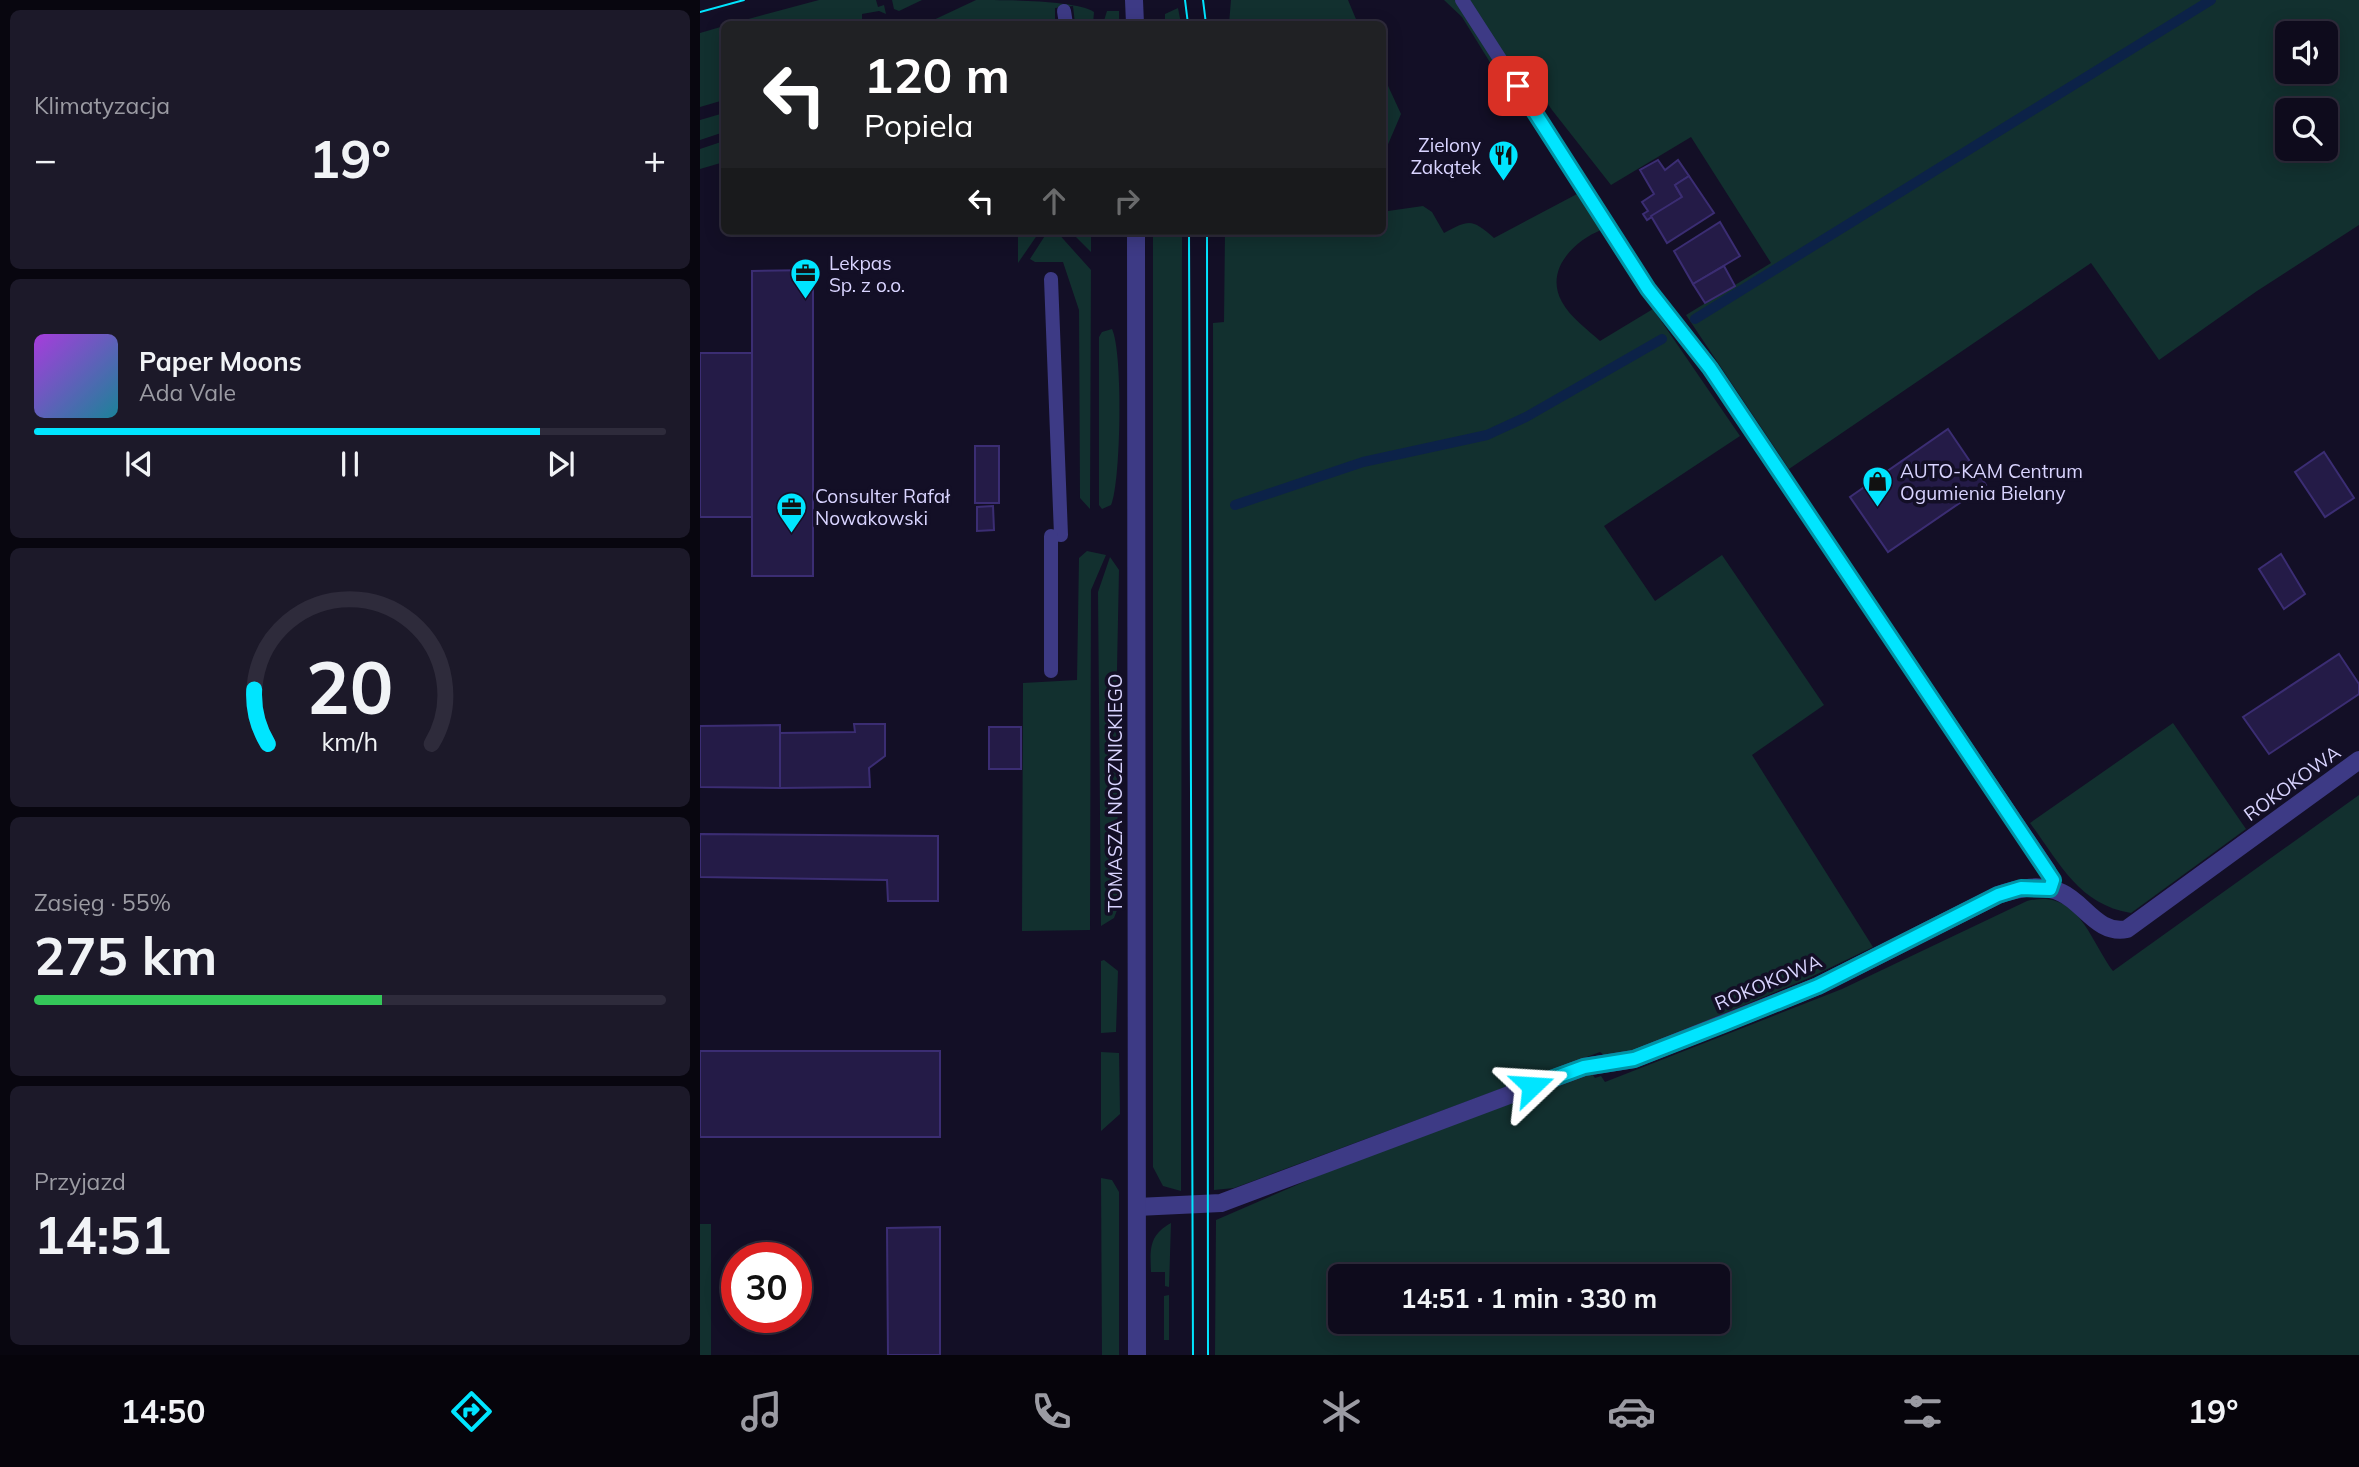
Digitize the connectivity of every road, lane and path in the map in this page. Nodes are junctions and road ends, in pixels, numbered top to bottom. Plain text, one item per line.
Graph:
1 (1134, 0) edge
2 (1462, 0) edge
3 (1135, 21) edge
4 (1530, 105) junction
5 (1513, 107) dead end
6 (1136, 235) edge
7 (1051, 279) dead end
8 (1051, 671) dead end
9 (2359, 760) edge
10 (2050, 889) junction
11 (1137, 1207) junction
12 (1137, 1355) edge

1 - 3 street
2 - 4 lane
4 - 5 lane
4 - 10 lane
6 - 11 street, TOMASZA NOCZNICKIEGO
7 - 8 lane
9 - 10 street, ROKOKOWA
10 - 11 street, ROKOKOWA
11 - 12 street, TOMASZA NOCZNICKIEGO

